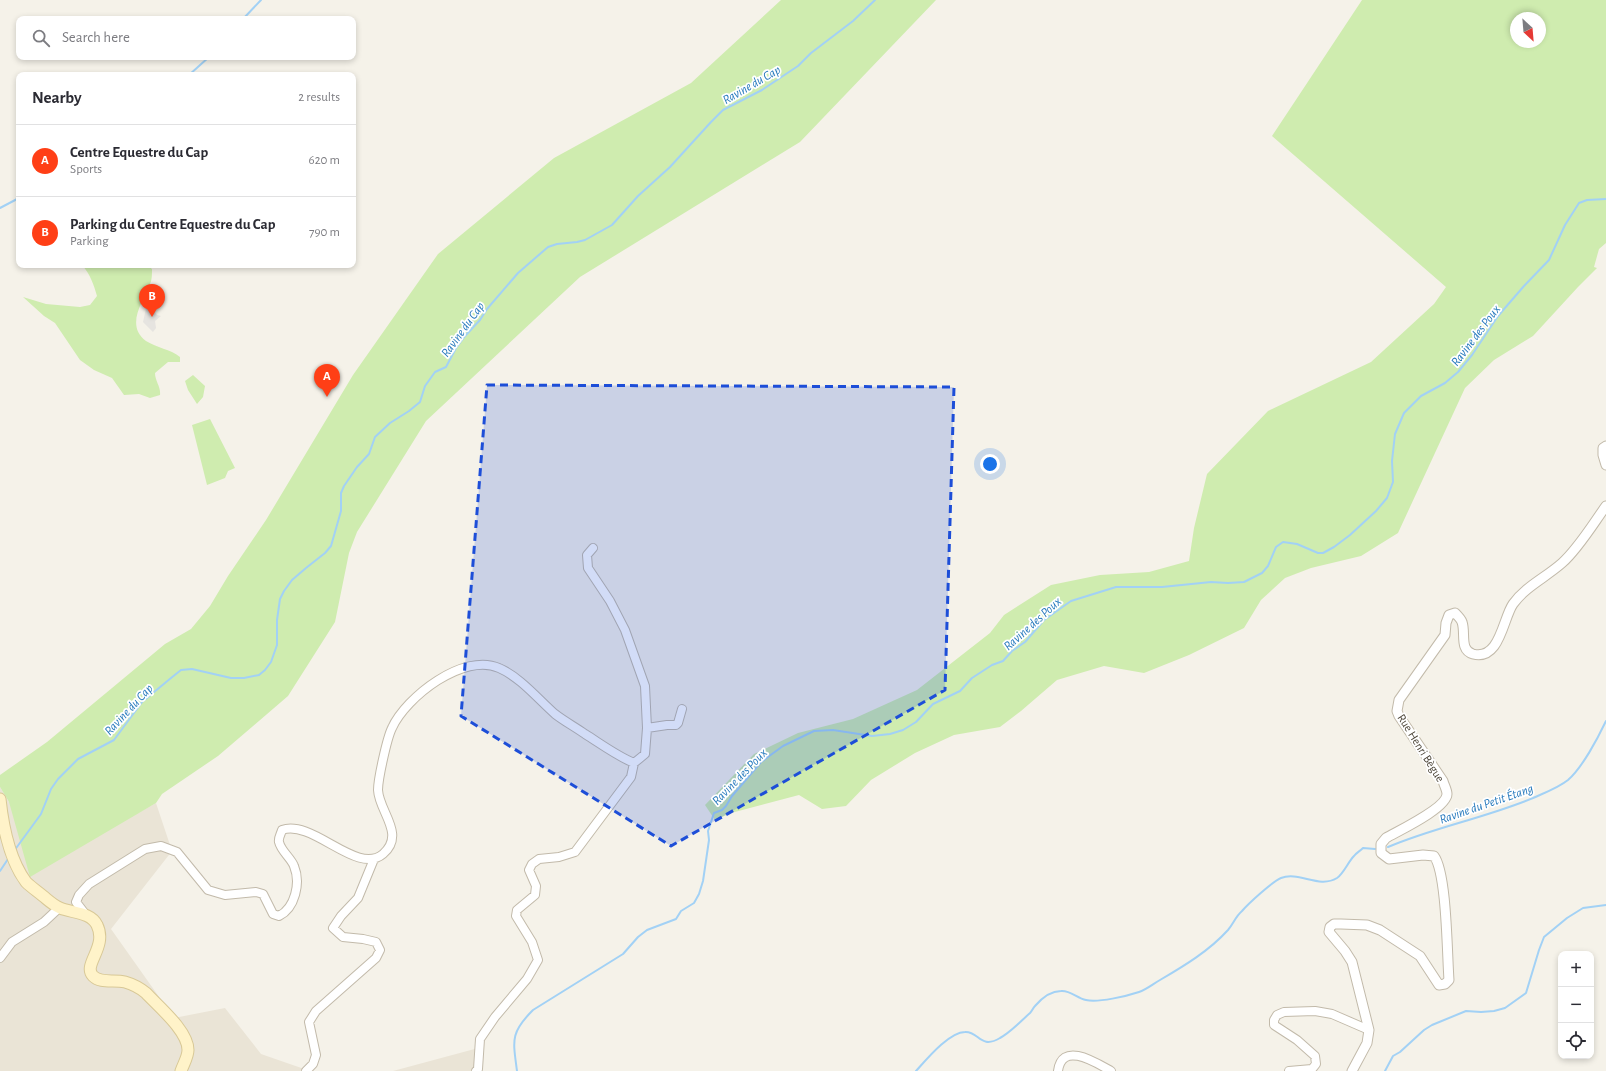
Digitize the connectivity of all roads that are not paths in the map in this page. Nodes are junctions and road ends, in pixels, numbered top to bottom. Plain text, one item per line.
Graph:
1 (1606, 446) edge
2 (1606, 465) edge
3 (1606, 506) edge
4 (593, 548) dead end
5 (682, 709) dead end
6 (647, 728) junction
7 (634, 763) junction
8 (0, 799) edge
9 (374, 859) junction
10 (59, 908) junction
11 (87, 916) junction
12 (0, 958) edge
13 (1370, 1030) junction
14 (180, 1071) edge
15 (306, 1071) edge
16 (476, 1071) edge
17 (1058, 1071) edge
18 (1111, 1071) edge
19 (1289, 1071) edge
20 (1352, 1071) edge

1 - 2 street
3 - 13 street, Rue Henri Bègue
4 - 6 street
5 - 6 street
6 - 7 street
7 - 9 street
7 - 16 street
8 - 10 main road
9 - 11 street
9 - 15 street
10 - 11 main road
10 - 12 street
11 - 14 main road
13 - 19 street
13 - 20 street
17 - 18 street

